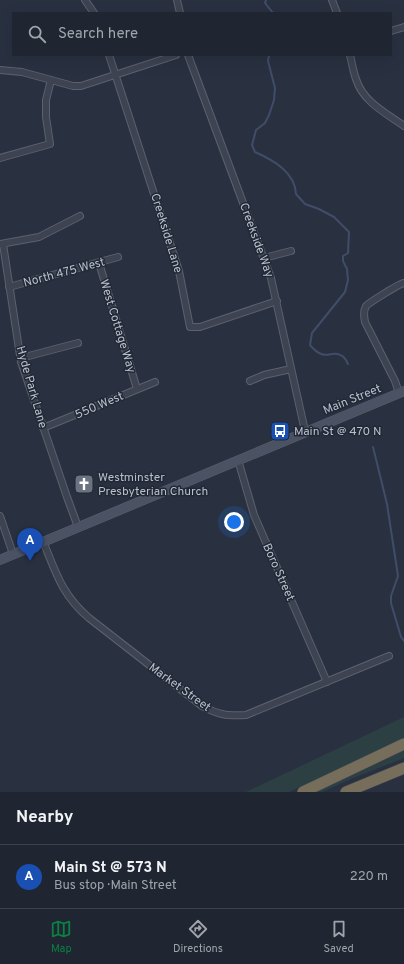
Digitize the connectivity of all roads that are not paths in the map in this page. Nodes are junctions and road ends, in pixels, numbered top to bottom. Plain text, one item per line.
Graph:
1 (85, 0) edge
2 (177, 0) edge
3 (332, 0) edge
4 (93, 12) edge
5 (180, 12) edge
6 (337, 12) edge
7 (404, 27) edge
8 (392, 31) edge
9 (109, 56) edge
10 (173, 56) edge
11 (188, 56) edge
12 (350, 56) edge
13 (0, 70) edge
14 (116, 75) junction
15 (51, 80) junction
16 (404, 126) edge
17 (0, 158) edge
18 (80, 216) dead end
19 (1, 244) edge
20 (291, 250) dead end
21 (118, 257) dead end
22 (264, 258) junction
23 (99, 263) junction
24 (404, 283) edge
25 (9, 287) junction
26 (276, 301) junction
27 (78, 342) dead end
28 (21, 358) junction
29 (291, 369) junction
30 (250, 381) dead end
31 (155, 382) dead end
32 (137, 389) junction
33 (401, 392) edge
34 (44, 428) junction
35 (305, 431) junction
36 (238, 460) junction
37 (0, 516) edge
38 (78, 527) junction
39 (43, 542) junction
40 (13, 554) junction
41 (0, 560) edge
42 (389, 656) dead end
43 (327, 682) junction
44 (404, 744) edge
45 (404, 768) edge
46 (304, 792) edge
47 (346, 792) edge

1 - 4 street
2 - 5 street
3 - 6 street
7 - 8 street
9 - 14 street, Creekside Lane
10 - 14 street
11 - 22 street, Creekside Way
12 - 16 street
13 - 15 street
14 - 15 street
14 - 26 street, Creekside Lane
15 - 17 street
18 - 19 street
19 - 25 street, Hyde Park Lane
20 - 22 street
21 - 23 street, North 475 West
22 - 26 street, Creekside Way
23 - 25 street, North 475 West
23 - 32 street, West Cottage Way
24 - 33 street
25 - 28 street, Hyde Park Lane
26 - 29 street, Creekside Way
27 - 28 street
28 - 34 street, Hyde Park Lane
29 - 30 street
29 - 35 street, Creekside Way
31 - 32 street, 550 West
32 - 34 street, 550 West
33 - 35 main road, Main Street
34 - 38 street, Hyde Park Lane
35 - 36 main road, Main Street
36 - 38 main road, Main Street
36 - 43 street, Boro Street
37 - 40 street
38 - 39 main road, Main Street
39 - 40 main road, Main Street
39 - 43 street, Market Street
40 - 41 main road, Main Street
42 - 43 street, Market Street
44 - 46 highway
45 - 47 highway

